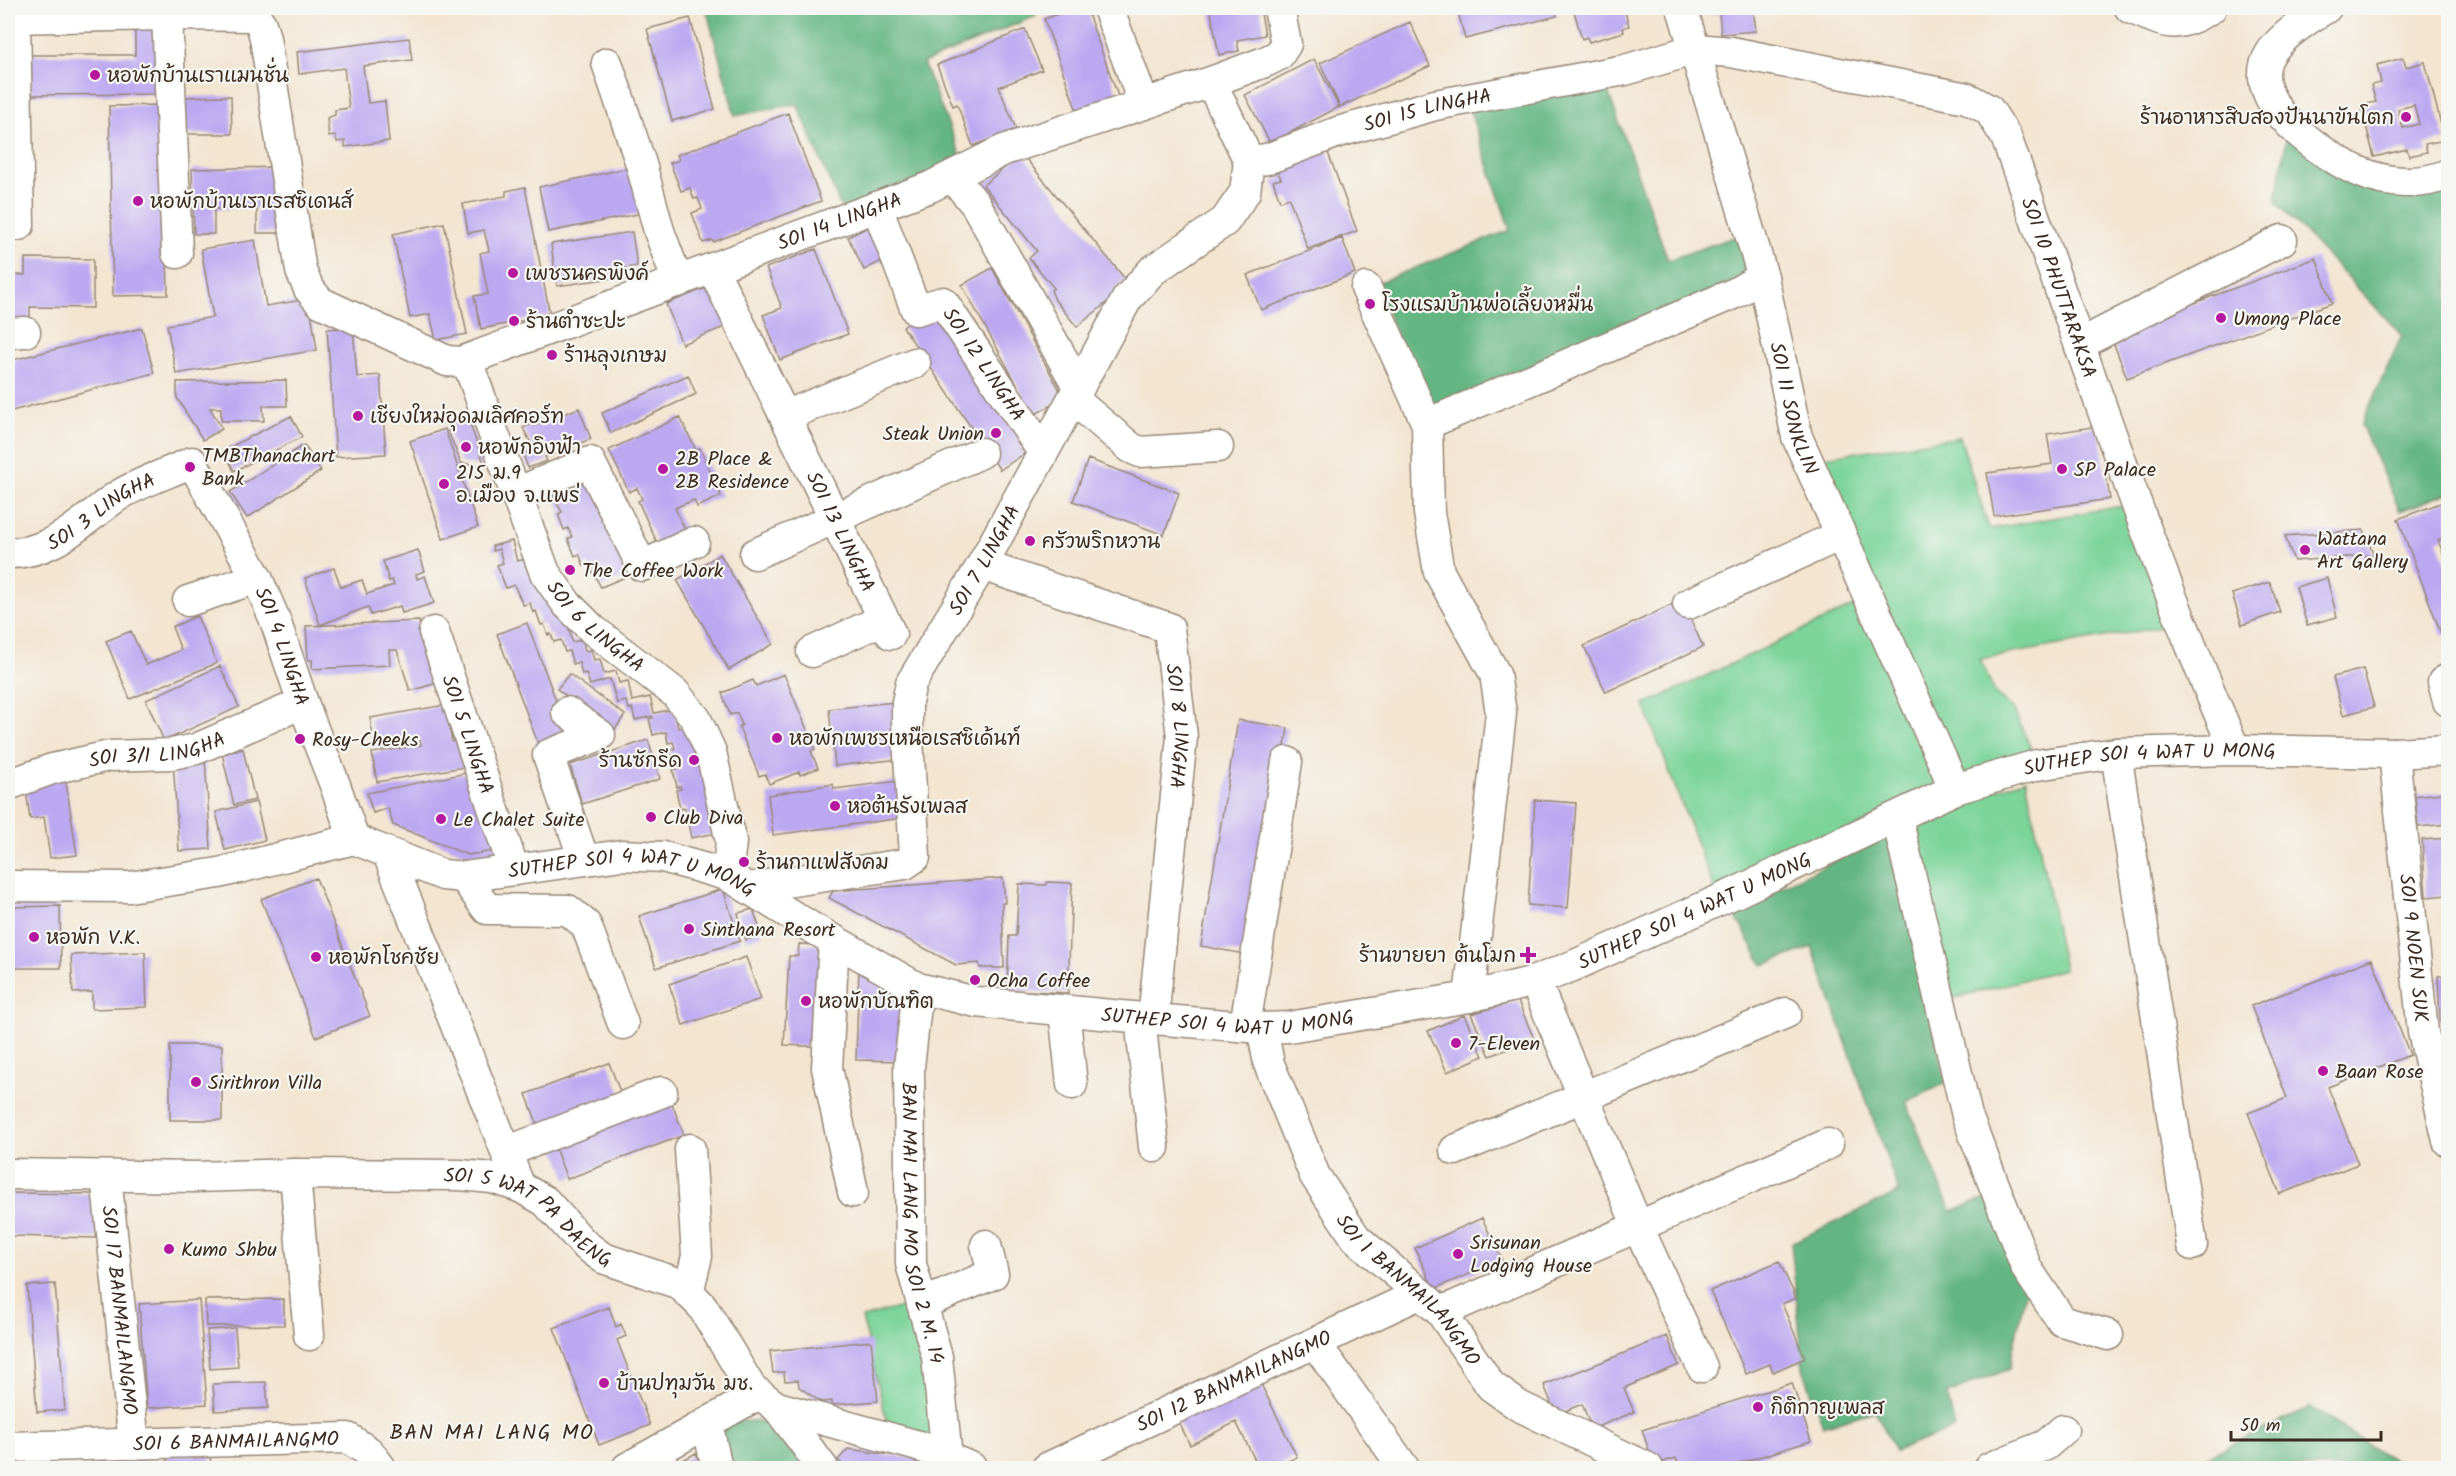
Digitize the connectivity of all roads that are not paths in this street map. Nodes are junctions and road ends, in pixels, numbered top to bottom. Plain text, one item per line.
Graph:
1 (1108, 8) edge
2 (1279, 8) edge
3 (1682, 8) edge
4 (2130, 8) edge
5 (2211, 8) edge
6 (2326, 8) edge
7 (258, 13) edge
8 (15, 15) edge
9 (167, 15) junction
10 (1696, 49) junction
11 (607, 63) dead end
12 (1211, 82) junction
13 (1144, 104) junction
14 (1249, 161) junction
15 (2448, 174) edge
16 (952, 176) junction
17 (878, 207) junction
18 (8, 224) edge
19 (2282, 240) dead end
20 (177, 253) dead end
21 (713, 268) junction
22 (1763, 277) junction
23 (678, 282) junction
24 (1366, 288) dead end
25 (2080, 344) junction
26 (467, 361) junction
27 (915, 363) dead end
28 (1076, 393) junction
29 (785, 416) junction
30 (1427, 424) junction
31 (1218, 447) dead end
32 (1043, 452) junction
33 (981, 453) dead end
34 (192, 462) joint
35 (516, 493) junction
36 (835, 518) junction
37 (1841, 535) junction
38 (694, 542) dead end
39 (8, 553) edge
40 (755, 554) dead end
41 (982, 566) junction
42 (256, 578) junction
43 (188, 601) dead end
44 (1688, 604) dead end
45 (435, 632) dead end
46 (812, 652) dead end
47 (2448, 680) edge
48 (2448, 701) edge
49 (303, 703) junction
50 (567, 712) dead end
51 (2235, 750) junction
52 (2448, 750) edge
53 (2116, 753) junction
54 (2394, 753) junction
55 (1287, 762) dead end
56 (8, 784) edge
57 (1955, 789) junction
58 (1897, 818) junction
59 (354, 839) junction
60 (388, 854) junction
61 (584, 860) junction
62 (514, 870) junction
63 (464, 877) junction
64 (737, 882) junction
65 (8, 886) edge
66 (834, 940) junction
67 (1535, 981) junction
68 (918, 988) junction
69 (1469, 996) junction
70 (1064, 1011) junction
71 (1786, 1013) dead end
72 (1146, 1019) junction
73 (623, 1024) dead end
74 (1254, 1027) junction
75 (2436, 1032) edge
76 (1072, 1084) dead end
77 (662, 1092) dead end
78 (1584, 1097) junction
79 (2448, 1141) edge
80 (1828, 1144) dead end
81 (1154, 1147) dead end
82 (690, 1149) dead end
83 (1455, 1150) dead end
84 (506, 1152) junction
85 (8, 1174) edge
86 (295, 1174) junction
87 (106, 1176) junction
88 (520, 1187) junction
89 (853, 1192) dead end
90 (1638, 1227) junction
91 (986, 1245) dead end
92 (2192, 1245) dead end
93 (688, 1293) junction
94 (1430, 1303) junction
95 (922, 1304) junction
96 (309, 1335) dead end
97 (2108, 1335) dead end
98 (1315, 1343) junction
99 (1702, 1367) dead end
100 (768, 1400) junction
101 (707, 1423) junction
102 (2063, 1430) dead end
103 (8, 1447) edge
104 (143, 1452) edge
105 (960, 1463) edge
106 (1629, 1465) edge
107 (381, 1468) edge
108 (627, 1468) edge
109 (717, 1468) edge
110 (823, 1468) edge
111 (1047, 1468) edge
112 (1404, 1468) edge
113 (1989, 1468) edge

1 - 13 street
2 - 12 street, SOI 14 LINGHA
3 - 10 street, SOI 11 SONKLIN
4 - 5 street
6 - 15 street
7 - 9 street
7 - 26 street
8 - 9 street
8 - 18 street
9 - 20 street
10 - 14 street, SOI 15 LINGHA
10 - 22 street, SOI 11 SONKLIN
10 - 25 street, SOI 10 PHUTTARAKSA
11 - 23 street
12 - 13 street, SOI 14 LINGHA
12 - 14 street
13 - 16 street, SOI 14 LINGHA
14 - 28 street, SOI 7 LINGHA
16 - 17 street, SOI 14 LINGHA
16 - 28 street
17 - 21 street, SOI 14 LINGHA
17 - 32 street, SOI 12 LINGHA
19 - 25 street
21 - 23 street, SOI 14 LINGHA
21 - 29 street, SOI 13 LINGHA
22 - 30 street
22 - 37 street, SOI 11 SONKLIN
23 - 26 street, SOI 14 LINGHA
24 - 30 street
25 - 51 street, SOI 10 PHUTTARAKSA
26 - 35 street, SOI 6 LINGHA
27 - 29 street
28 - 31 street
28 - 32 street, SOI 7 LINGHA
29 - 36 street, SOI 13 LINGHA
30 - 69 street
32 - 41 street, SOI 7 LINGHA
33 - 36 street
34 - 39 street, SOI 3 LINGHA
34 - 42 street, SOI 4 LINGHA
35 - 38 street
35 - 64 street, SOI 6 LINGHA
36 - 40 street
36 - 46 street, SOI 13 LINGHA
37 - 44 street
37 - 57 street, SOI 11 SONKLIN
41 - 64 street, SOI 7 LINGHA
41 - 72 street, SOI 8 LINGHA
42 - 43 street
42 - 49 street, SOI 4 LINGHA
45 - 62 street, SOI 5 LINGHA
47 - 48 street
49 - 56 street, SOI 3/1 LINGHA
49 - 59 street, SOI 4 LINGHA
50 - 61 street
51 - 53 street, SUTHEP SOI 4 WAT U MONG
51 - 54 street, SUTHEP SOI 4 WAT U MONG
52 - 54 street, SUTHEP SOI 4 WAT U MONG
53 - 57 street, SUTHEP SOI 4 WAT U MONG
53 - 92 street
54 - 75 street, SOI 9 NOEN SUK
55 - 74 street
57 - 58 street, SUTHEP SOI 4 WAT U MONG
58 - 67 street, SUTHEP SOI 4 WAT U MONG
58 - 97 street
59 - 60 street, SUTHEP SOI 4 WAT U MONG
59 - 65 street
60 - 63 street, SUTHEP SOI 4 WAT U MONG
60 - 84 street
61 - 62 street, SUTHEP SOI 4 WAT U MONG
61 - 64 street, SUTHEP SOI 4 WAT U MONG
62 - 63 street, SUTHEP SOI 4 WAT U MONG
63 - 73 street
64 - 66 street, SUTHEP SOI 4 WAT U MONG
66 - 68 street, SUTHEP SOI 4 WAT U MONG
66 - 89 street
67 - 69 street, SUTHEP SOI 4 WAT U MONG
67 - 78 street
68 - 70 street, SUTHEP SOI 4 WAT U MONG
68 - 95 street, BAN MAI LANG MO SOI 2 M. 14
69 - 74 street, SUTHEP SOI 4 WAT U MONG
70 - 72 street, SUTHEP SOI 4 WAT U MONG
70 - 76 street
71 - 78 street
72 - 74 street, SUTHEP SOI 4 WAT U MONG
72 - 81 street
74 - 94 street, SOI 1 BANMAILANGMO
75 - 79 street, SOI 9 NOEN SUK
77 - 84 street
78 - 83 street
78 - 90 street
80 - 90 street, SOI 12 BANMAILANGMO
82 - 93 street
84 - 88 street
85 - 87 street, SOI 5 WAT PA DAENG
86 - 87 street, SOI 5 WAT PA DAENG
86 - 88 street, SOI 5 WAT PA DAENG
86 - 96 street
87 - 104 street, SOI 17 BANMAILANGMO
88 - 93 street, SOI 5 WAT PA DAENG
90 - 94 street, SOI 12 BANMAILANGMO
90 - 99 street
91 - 95 street
93 - 100 street, SOI 5 WAT PA DAENG
94 - 98 street, SOI 12 BANMAILANGMO
94 - 106 street, SOI 1 BANMAILANGMO
95 - 105 street, BAN MAI LANG MO SOI 2 M. 14
98 - 111 street, SOI 12 BANMAILANGMO
98 - 112 street
100 - 101 street
100 - 105 street
100 - 110 street, SOI 5 WAT PA DAENG
101 - 108 street
101 - 109 street
102 - 113 street
103 - 104 street, SOI 6 BANMAILANGMO
104 - 107 street, SOI 6 BANMAILANGMO

